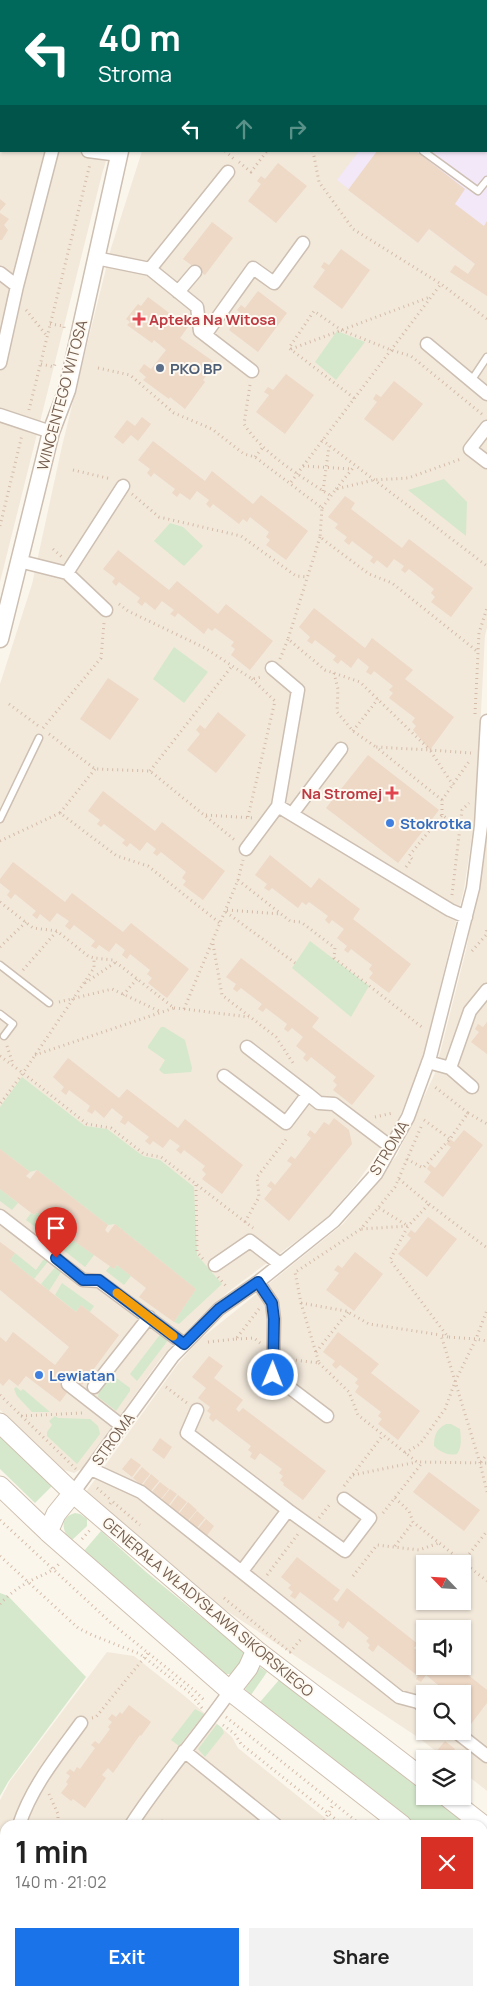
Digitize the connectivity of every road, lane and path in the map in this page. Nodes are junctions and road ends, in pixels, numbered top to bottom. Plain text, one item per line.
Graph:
1 (52, 152) edge
2 (94, 152) edge
3 (226, 152) edge
4 (266, 152) edge
5 (312, 152) edge
6 (425, 152) edge
7 (120, 153) edge
8 (228, 172) dead end
9 (487, 180) edge
10 (303, 243) dead end
11 (96, 258) junction
12 (150, 269) junction
13 (195, 272) dead end
14 (0, 273) edge
15 (441, 284) junction
16 (17, 286) junction
17 (178, 292) junction
18 (432, 297) junction
19 (14, 299) junction
20 (487, 319) edge
21 (50, 324) junction
22 (64, 326) dead end
23 (341, 330) junction
24 (205, 335) junction
25 (48, 337) junction
26 (427, 344) dead end
27 (290, 349) junction
28 (391, 350) junction
29 (487, 357) edge
30 (0, 363) edge
31 (41, 364) junction
32 (54, 367) dead end
33 (98, 368) dead end
34 (252, 371) joint
35 (471, 381) junction
36 (487, 394) edge
37 (354, 398) junction
38 (0, 416) edge
39 (487, 418) edge
40 (25, 424) junction
41 (487, 427) edge
42 (51, 432) junction
43 (322, 440) junction
44 (330, 446) junction
45 (264, 447) junction
46 (476, 453) junction
47 (255, 457) junction
48 (487, 462) edge
49 (355, 465) junction
50 (303, 466) junction
51 (326, 468) junction
52 (352, 469) junction
53 (73, 470) dead end
54 (297, 473) junction
55 (374, 480) junction
56 (291, 482) junction
57 (123, 486) junction
58 (336, 489) junction
59 (323, 491) junction
60 (331, 496) junction
61 (322, 508) junction
62 (0, 525) edge
63 (320, 537) junction
64 (53, 549) dead end
65 (19, 561) junction
66 (487, 566) edge
67 (67, 567) junction
68 (308, 577) junction
69 (112, 598) dead end
70 (120, 604) junction
71 (487, 608) edge
72 (109, 613) junction
73 (0, 639) edge
74 (288, 639) junction
75 (478, 653) junction
76 (232, 666) junction
77 (272, 668) junction
78 (334, 673) junction
79 (252, 680) junction
80 (378, 699) junction
81 (9, 704) dead end
82 (474, 716) dead end
83 (487, 721) edge
84 (42, 729) junction
85 (353, 731) junction
86 (38, 738) dead end
87 (473, 744) dead end
88 (376, 747) junction
89 (341, 749) dead end
90 (430, 750) junction
91 (472, 755) junction
92 (481, 767) edge
93 (95, 769) junction
94 (150, 770) junction
95 (453, 785) junction
96 (442, 800) junction
97 (470, 802) dead end
98 (278, 806) junction
99 (60, 813) junction
100 (292, 814) junction
101 (442, 815) junction
102 (248, 817) dead end
103 (0, 819) edge
104 (459, 827) junction
105 (0, 841) edge
106 (246, 849) junction
107 (406, 868) dead end
108 (238, 880) junction
109 (0, 902) edge
110 (450, 910) junction
111 (226, 911) junction
112 (281, 914) junction
113 (466, 917) junction
114 (26, 922) junction
115 (221, 924) junction
116 (57, 931) junction
117 (212, 944) junction
118 (0, 947) edge
119 (94, 958) junction
120 (116, 962) junction
121 (295, 963) dead end
122 (0, 965) edge
123 (16, 978) junction
124 (137, 979) junction
125 (84, 984) junction
126 (487, 990) edge
127 (123, 995) junction
128 (73, 999) junction
129 (49, 1002) joint
130 (174, 1008) junction
131 (184, 1009) junction
132 (162, 1012) junction
133 (0, 1014) edge
134 (250, 1017) junction
135 (425, 1019) dead end
136 (423, 1028) junction
137 (4, 1036) joint
138 (420, 1037) dead end
139 (247, 1047) dead end
140 (34, 1055) junction
141 (0, 1056) edge
142 (428, 1062) junction
143 (0, 1063) edge
144 (13, 1066) junction
145 (298, 1067) dead end
146 (450, 1068) junction
147 (23, 1073) junction
148 (224, 1076) dead end
149 (472, 1087) dead end
150 (435, 1088) dead end
151 (308, 1094) junction
152 (0, 1104) edge
153 (396, 1105) dead end
154 (393, 1113) junction
155 (468, 1113) junction
156 (374, 1117) dead end
157 (424, 1120) dead end
158 (487, 1124) edge
159 (291, 1133) dead end
160 (450, 1139) junction
161 (379, 1140) junction
162 (391, 1147) junction
163 (407, 1159) dead end
164 (196, 1184) junction
165 (429, 1204) junction
166 (379, 1208) junction
167 (0, 1216) edge
168 (245, 1222) junction
169 (408, 1226) junction
170 (361, 1229) junction
171 (259, 1233) dead end
172 (487, 1248) edge
173 (280, 1264) junction
174 (212, 1267) junction
175 (295, 1272) junction
176 (287, 1278) dead end
177 (234, 1282) dead end
178 (258, 1282) junction
179 (226, 1287) junction
180 (221, 1291) dead end
181 (268, 1296) junction
182 (301, 1302) junction
183 (487, 1310) edge
184 (348, 1312) junction
185 (149, 1317) junction
186 (441, 1335) junction
187 (448, 1337) junction
188 (476, 1338) junction
189 (236, 1339) junction
190 (487, 1341) edge
191 (201, 1342) dead end
192 (184, 1344) junction
193 (316, 1353) junction
194 (273, 1354) junction
195 (319, 1363) junction
196 (170, 1380) dead end
197 (455, 1382) junction
198 (68, 1384) dead end
199 (165, 1386) junction
200 (94, 1387) dead end
201 (160, 1394) dead end
202 (0, 1395) edge
203 (197, 1410) joint
204 (88, 1412) dead end
205 (21, 1416) junction
206 (327, 1416) dead end
207 (0, 1423) edge
208 (122, 1426) junction
209 (383, 1435) junction
210 (405, 1453) junction
211 (487, 1454) edge
212 (417, 1462) junction
213 (423, 1462) junction
214 (480, 1463) junction
215 (487, 1463) edge
216 (83, 1469) junction
217 (352, 1475) junction
218 (0, 1486) edge
219 (487, 1492) edge
220 (73, 1493) junction
221 (340, 1496) junction
222 (395, 1498) junction
223 (112, 1501) dead end
224 (288, 1510) junction
225 (385, 1512) dead end
226 (0, 1520) edge
227 (413, 1522) junction
228 (309, 1525) junction
229 (487, 1531) edge
230 (48, 1532) junction
231 (440, 1543) junction
232 (395, 1546) junction
233 (455, 1555) edge
234 (468, 1555) edge
235 (0, 1556) edge
236 (471, 1568) edge
237 (54, 1570) junction
238 (242, 1571) junction
239 (353, 1576) dead end
240 (487, 1580) edge
241 (28, 1582) junction
242 (260, 1585) junction
243 (0, 1604) edge
244 (256, 1650) junction
245 (148, 1653) junction
246 (144, 1656) junction
247 (230, 1691) junction
248 (201, 1697) junction
249 (416, 1701) edge
250 (196, 1702) junction
251 (215, 1714) junction
252 (81, 1724) dead end
253 (467, 1740) edge
254 (184, 1751) junction
255 (487, 1756) edge
256 (416, 1773) edge
257 (334, 1803) junction
258 (458, 1805) edge
259 (329, 1814) junction
260 (21, 1820) edge
261 (135, 1820) edge
262 (270, 1820) edge
263 (325, 1820) edge
264 (337, 1820) edge
265 (355, 1820) edge
266 (396, 1820) edge
267 (477, 1820) edge

1 - 16 street
2 - 7 street
2 - 21 path
3 - 4 path
5 - 15 path
6 - 9 lane
7 - 11 street, WINCENTEGO WITOSA
8 - 12 street
10 - 24 street
11 - 12 street
11 - 42 street, WINCENTEGO WITOSA
12 - 17 street
13 - 17 street
14 - 16 street
15 - 18 path
15 - 20 path
16 - 19 street
17 - 24 street
18 - 23 path
18 - 28 path
19 - 25 path
19 - 30 street
21 - 22 path
21 - 25 path
23 - 27 path
23 - 27 path
23 - 28 path
24 - 34 street
25 - 31 path
26 - 35 street
27 - 37 path
28 - 37 path
28 - 39 path
29 - 35 lane
31 - 32 path
31 - 40 path
33 - 47 path
34 - 45 path
35 - 36 street
37 - 43 path
38 - 40 street
40 - 42 street
40 - 62 path
41 - 46 street
42 - 65 street, WINCENTEGO WITOSA
43 - 44 path
43 - 50 path
44 - 49 path
44 - 51 path
45 - 47 path
45 - 54 path
46 - 48 street
46 - 55 path
47 - 56 path
49 - 52 path
49 - 55 path
50 - 51 path
50 - 54 path
51 - 52 path
51 - 59 path
52 - 58 path
53 - 57 path
54 - 56 path
54 - 59 path
55 - 58 path
55 - 66 path
56 - 61 path
57 - 67 street
57 - 68 path
58 - 60 path
59 - 60 path
60 - 61 path
61 - 63 path
63 - 68 path
63 - 75 path
64 - 67 path
65 - 67 street
65 - 73 street, WINCENTEGO WITOSA
67 - 72 street
68 - 74 path
69 - 70 path
70 - 72 path
70 - 76 path
71 - 75 path
72 - 84 path
74 - 77 path
74 - 78 path
75 - 82 path
76 - 79 path
76 - 94 path
77 - 79 path
77 - 98 street
78 - 80 path
78 - 85 path
79 - 102 path
80 - 85 path
80 - 90 path
81 - 84 path
83 - 92 street, STROMA
84 - 93 path
85 - 88 path
86 - 103 lane
87 - 91 path
88 - 90 path
88 - 96 path
89 - 100 street
90 - 91 path
90 - 95 path
91 - 92 path
91 - 95 path
92 - 113 street, STROMA
93 - 94 path
93 - 99 path
94 - 106 path
95 - 96 path
96 - 101 path
97 - 104 path
98 - 100 street
98 - 106 street
99 - 105 path
99 - 115 path
100 - 110 street
101 - 104 path
101 - 107 path
104 - 110 path
106 - 108 path
108 - 111 path
108 - 112 path
109 - 114 path
110 - 113 street
111 - 112 path
111 - 115 path
111 - 121 path
112 - 136 path
113 - 142 street, STROMA
114 - 116 path
114 - 118 path
115 - 117 path
116 - 119 path
116 - 123 path
117 - 131 path
117 - 134 path
119 - 120 path
119 - 125 path
120 - 124 path
120 - 125 path
122 - 123 lane
123 - 129 lane
124 - 127 path
124 - 130 path
125 - 128 path
126 - 146 street
127 - 128 path
127 - 132 path
128 - 129 path
128 - 140 path
130 - 131 path
130 - 132 path
131 - 134 path
132 - 140 path
133 - 137 lane
134 - 145 path
135 - 136 path
136 - 138 path
137 - 144 path
139 - 151 street
140 - 147 path
141 - 143 path
141 - 144 path
142 - 146 street
142 - 162 street, STROMA
144 - 147 path
146 - 149 street
147 - 152 path
147 - 164 path
148 - 151 street
150 - 155 path
151 - 161 street
153 - 154 path
154 - 156 path
154 - 161 path
155 - 158 path
155 - 160 path
157 - 160 path
159 - 168 path
160 - 163 path
161 - 162 street
162 - 173 street, STROMA
164 - 168 path
164 - 174 path
165 - 166 path
165 - 169 path
165 - 172 path
166 - 169 path
166 - 170 path
167 - 185 street
168 - 171 path
169 - 170 path
169 - 187 path
170 - 175 path
173 - 174 street
173 - 178 street, STROMA
174 - 179 path
175 - 176 path
175 - 182 path
177 - 179 path
178 - 181 street
178 - 192 street, STROMA
179 - 180 path
181 - 189 path
181 - 194 street
182 - 184 path
182 - 193 path
183 - 188 path
184 - 186 path
184 - 193 path
185 - 192 street
185 - 200 street
186 - 187 path
186 - 197 path
187 - 188 path
188 - 190 path
188 - 197 path
189 - 191 path
189 - 194 path
192 - 208 street, STROMA
193 - 195 path
194 - 195 path
194 - 206 street
195 - 209 path
196 - 199 path
197 - 210 path
197 - 214 path
198 - 208 street
199 - 201 path
199 - 203 path
202 - 205 path
203 - 224 street
204 - 205 path
205 - 216 path
207 - 220 main road, GENERAŁA WŁADYSŁAWA SIKORSKIEGO
208 - 216 street, STROMA
209 - 210 path
209 - 217 path
210 - 212 path
211 - 214 path
212 - 213 path
212 - 217 path
213 - 214 path
213 - 222 path
214 - 215 path
214 - 219 path
216 - 220 street, STROMA
216 - 223 path
216 - 238 street
217 - 221 path
218 - 230 main road
220 - 230 main road
220 - 244 main road, GENERAŁA WŁADYSŁAWA SIKORSKIEGO
221 - 228 path
221 - 228 street
222 - 225 path
222 - 227 path
224 - 228 street
224 - 238 street
226 - 237 path
227 - 231 path
227 - 232 path
228 - 242 path
229 - 234 path
230 - 247 main road
231 - 232 path
231 - 233 path
232 - 239 path
235 - 241 path
236 - 240 path
237 - 241 path
237 - 245 path
238 - 242 street
241 - 243 path
241 - 246 path
242 - 249 street
244 - 247 main road
244 - 256 main road, GENERAŁA WŁADYSŁAWA SIKORSKIEGO
245 - 246 path
245 - 248 path
246 - 250 path
247 - 251 street
247 - 266 main road
248 - 250 path
248 - 251 path
250 - 251 path
251 - 254 street
251 - 257 path
251 - 259 path
252 - 260 street
253 - 255 street
254 - 261 street
254 - 262 street
257 - 259 path
257 - 265 path
258 - 267 main road
259 - 263 path
259 - 264 path

